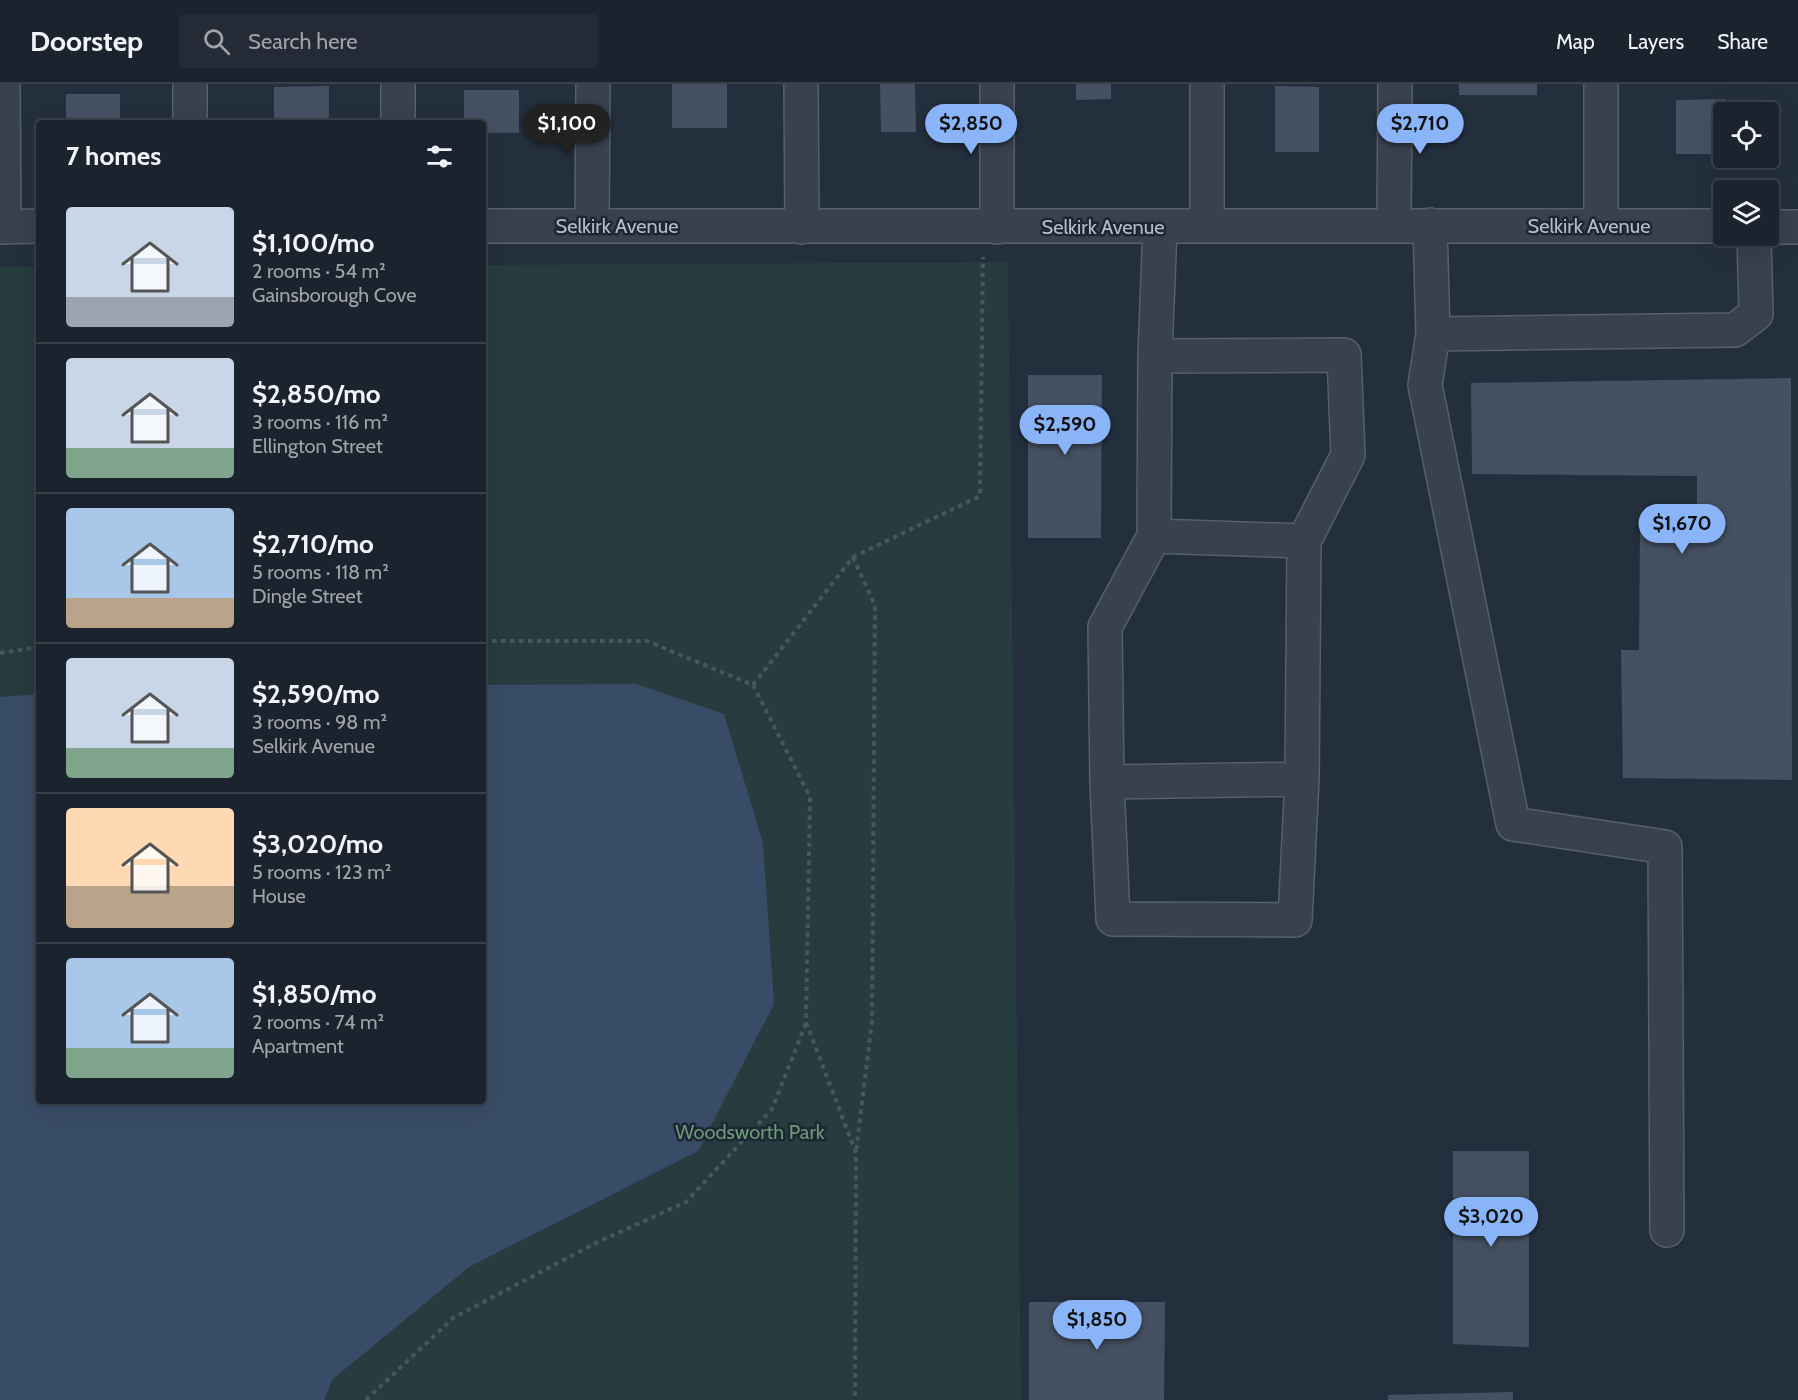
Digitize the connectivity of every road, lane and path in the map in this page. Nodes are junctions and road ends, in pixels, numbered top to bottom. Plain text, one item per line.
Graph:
1 (3, 84) edge
2 (190, 84) edge
3 (398, 84) edge
4 (593, 84) edge
5 (801, 84) edge
6 (997, 84) edge
7 (1207, 84) edge
8 (1395, 84) edge
9 (1600, 84) edge
10 (190, 120) edge
11 (398, 120) edge
12 (1395, 225) junction
13 (1430, 225) junction
14 (36, 226) edge
15 (486, 226) edge
16 (592, 226) junction
17 (1207, 226) junction
18 (1600, 226) junction
19 (1713, 226) edge
20 (2, 227) edge
21 (802, 227) junction
22 (990, 227) junction
23 (1160, 227) junction
24 (1779, 227) edge
25 (1798, 227) edge
26 (1754, 246) edge
27 (1433, 334) junction
28 (1155, 356) junction
29 (1154, 536) junction
30 (1304, 541) junction
31 (853, 557) junction
32 (486, 641) edge
33 (36, 647) edge
34 (0, 653) edge
35 (753, 685) junction
36 (1302, 779) junction
37 (1107, 782) junction
38 (806, 1022) junction
39 (856, 1153) junction
40 (1667, 1230) dead end
41 (366, 1400) edge
42 (855, 1400) edge

1 - 20 street
2 - 10 street
3 - 11 street
4 - 16 street
5 - 21 street
6 - 22 street
7 - 17 street
8 - 12 street
9 - 18 street
12 - 13 street, Selkirk Avenue
12 - 17 street, Selkirk Avenue
13 - 18 street, Selkirk Avenue
13 - 27 street
14 - 20 street
15 - 16 street, Selkirk Avenue
16 - 21 street, Selkirk Avenue
17 - 23 street, Selkirk Avenue
18 - 19 street, Selkirk Avenue
21 - 22 street, Selkirk Avenue
22 - 23 street, Selkirk Avenue
22 - 31 path
23 - 28 street
24 - 25 street
26 - 27 street
27 - 40 street
28 - 29 street
28 - 30 street
29 - 30 street
29 - 37 street
30 - 36 street
31 - 35 path
31 - 39 path
32 - 35 path
33 - 34 path
35 - 38 path
36 - 37 street
36 - 37 street
38 - 39 path
38 - 41 path
39 - 42 path

